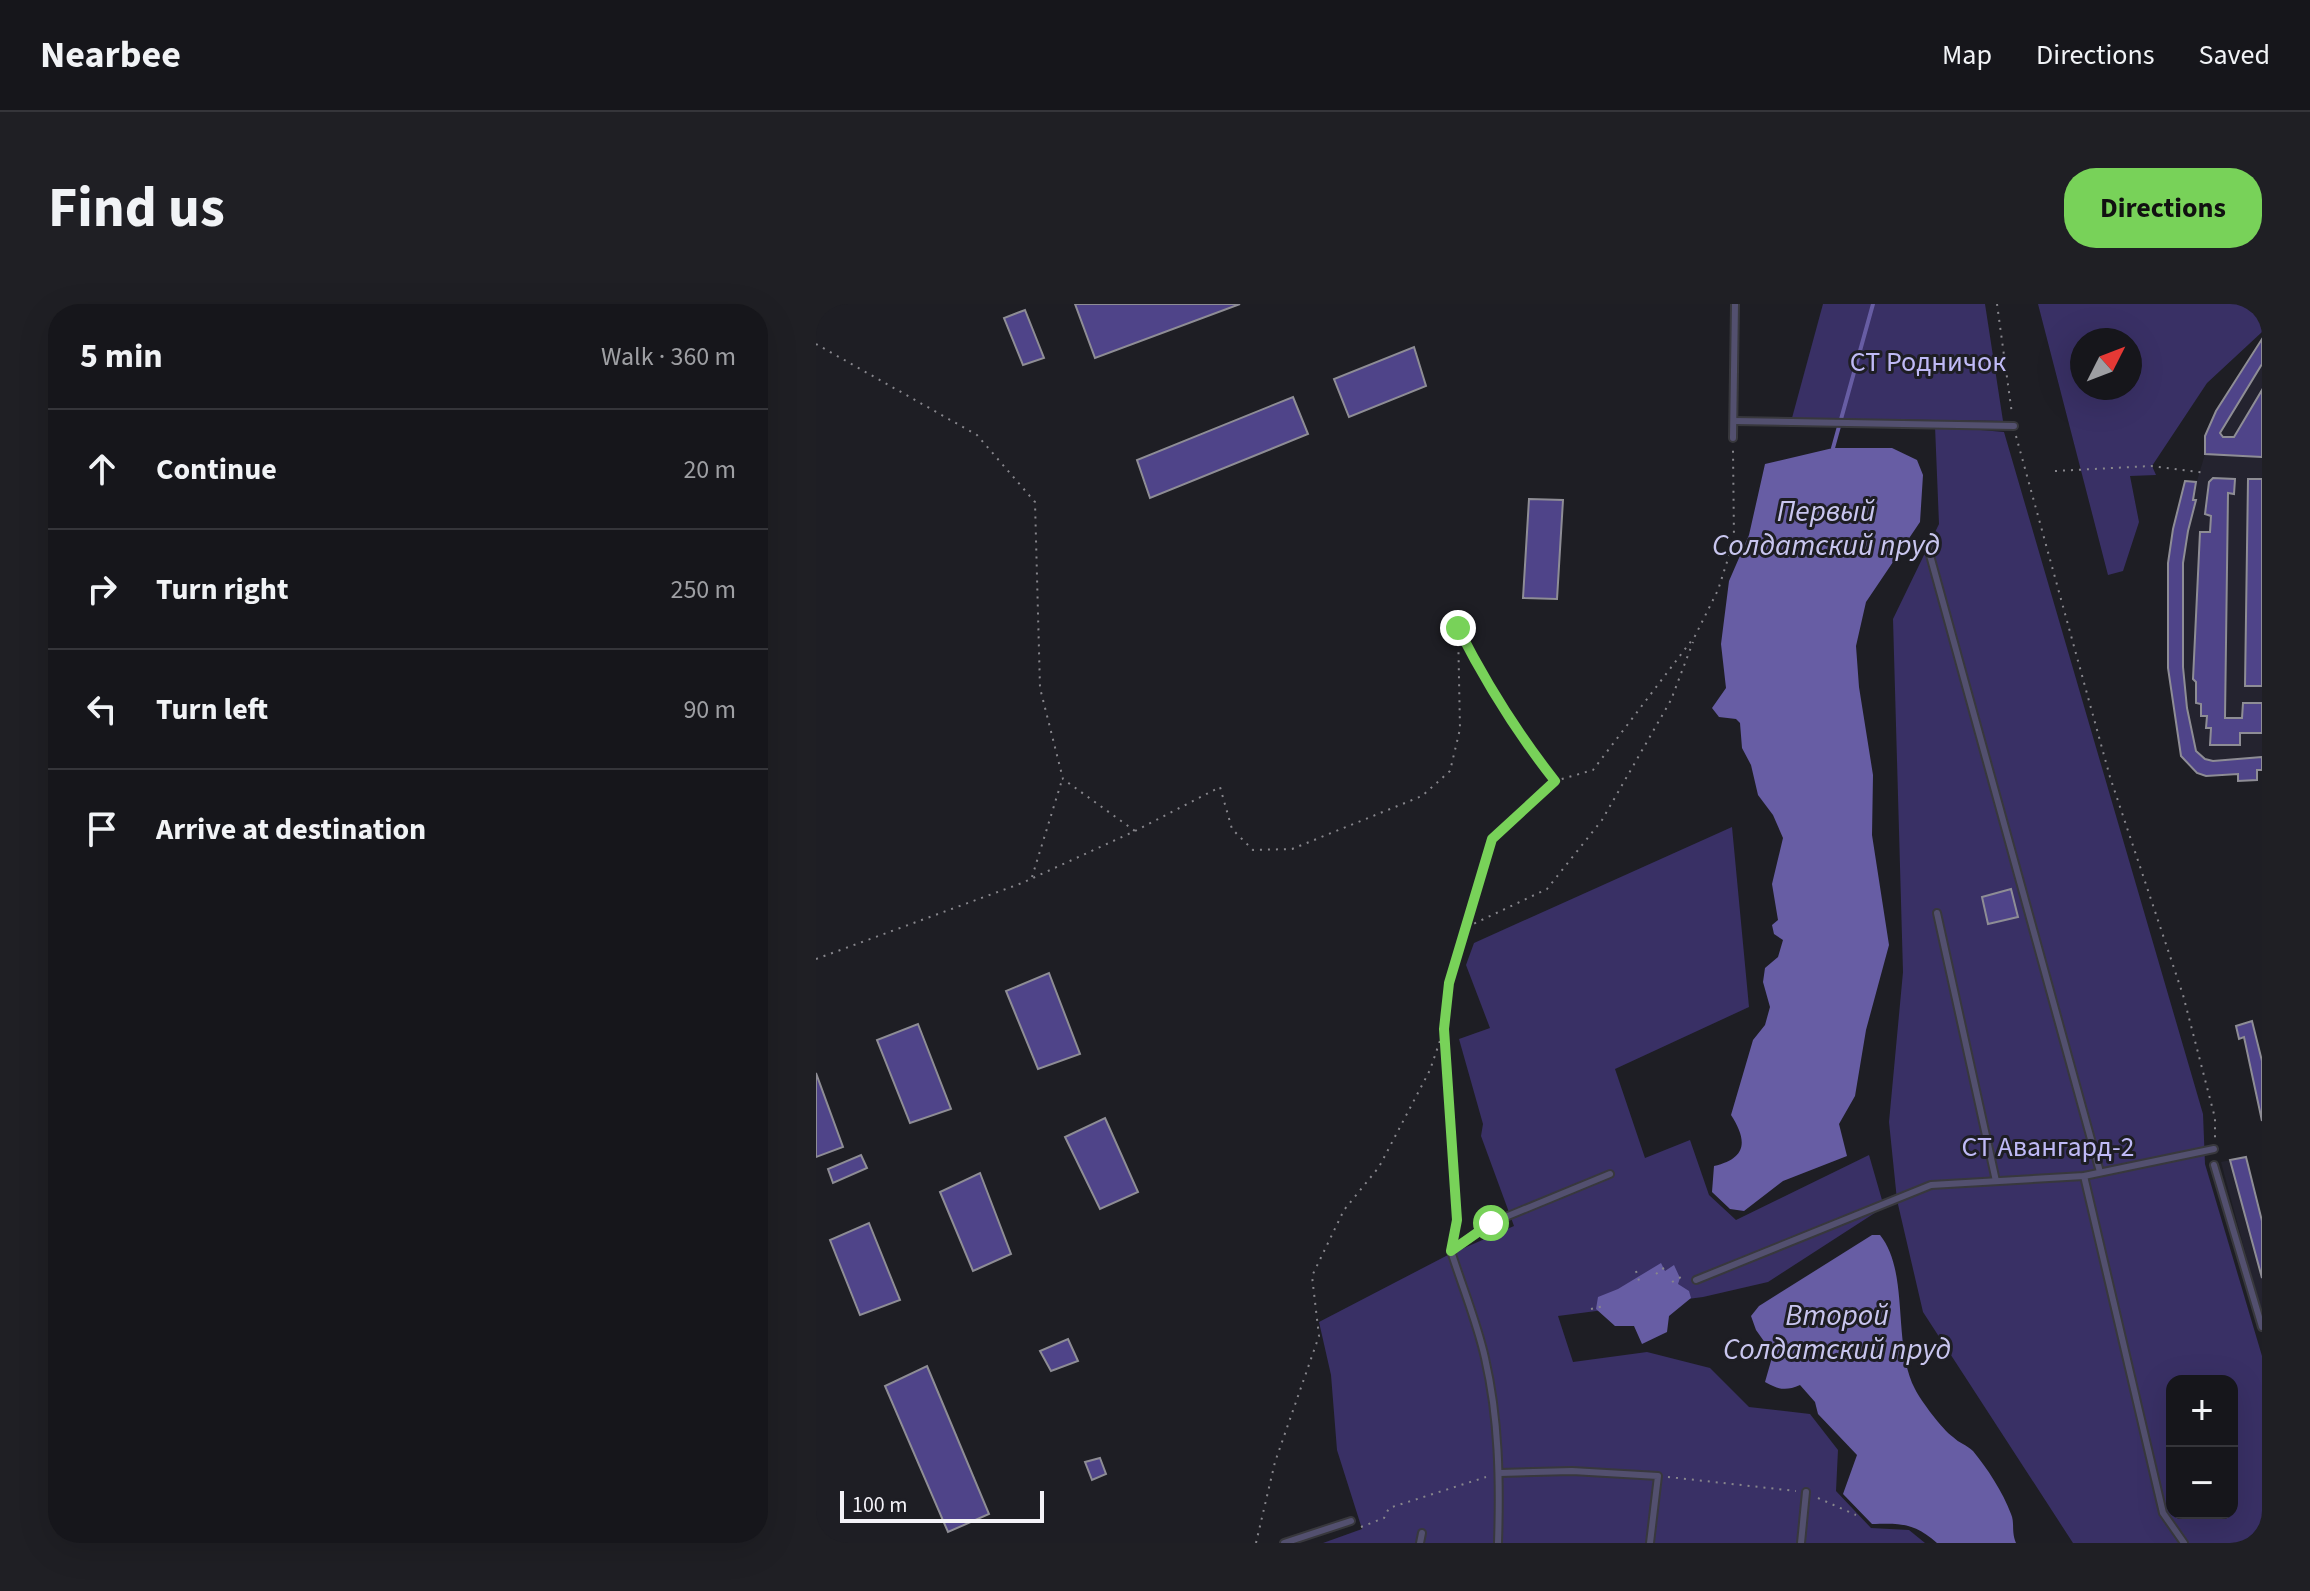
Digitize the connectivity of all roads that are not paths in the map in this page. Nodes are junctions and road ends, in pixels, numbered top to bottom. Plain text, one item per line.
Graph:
1 (1735, 304) edge
2 (1734, 421) junction
3 (2014, 426) road end
4 (1733, 438) road end
5 (1928, 548) dead end
6 (1937, 913) dead end
7 (2214, 1149) road end
8 (2214, 1165) dead end
9 (2100, 1172) junction
10 (1610, 1174) dead end
11 (2084, 1176) junction
12 (1996, 1181) junction
13 (1696, 1280) dead end
14 (2262, 1327) edge
15 (1500, 1473) junction
16 (1806, 1492) road end
17 (1351, 1521) road end
18 (1422, 1533) dead end
19 (1284, 1543) edge
20 (1420, 1543) edge
21 (1498, 1543) edge
22 (1650, 1543) edge
23 (1801, 1543) edge
24 (2184, 1543) edge

1 - 2 lane
2 - 3 lane
2 - 4 lane
5 - 9 lane
6 - 12 lane
7 - 9 lane
8 - 14 lane
9 - 11 lane
10 - 15 lane
11 - 12 lane
11 - 24 lane
12 - 13 lane
15 - 21 lane
15 - 22 lane
16 - 23 lane
17 - 19 lane
18 - 20 lane

